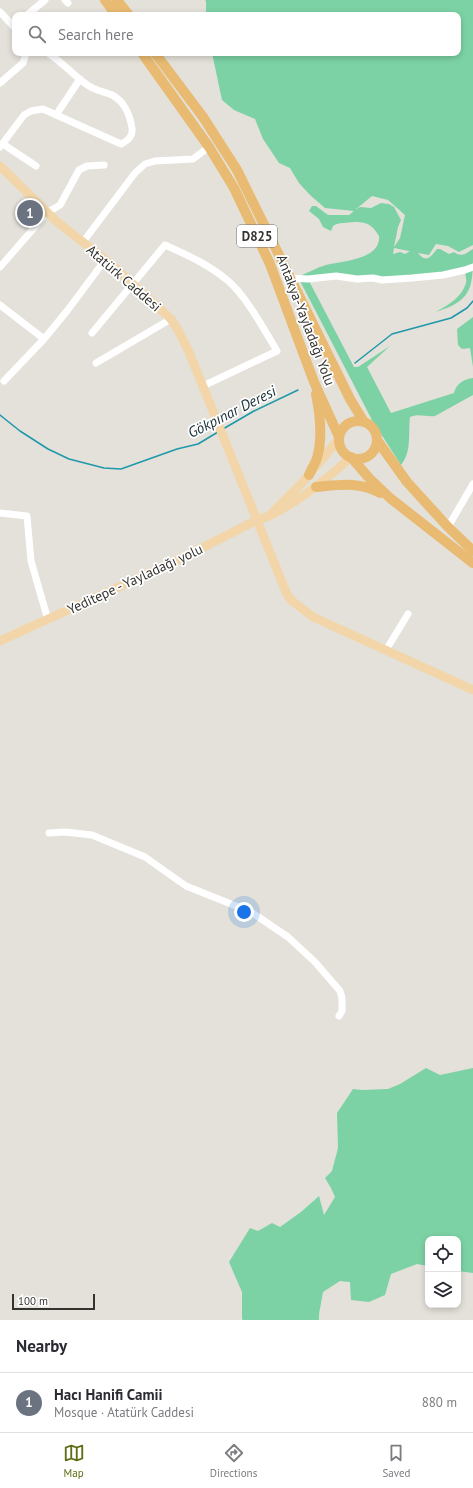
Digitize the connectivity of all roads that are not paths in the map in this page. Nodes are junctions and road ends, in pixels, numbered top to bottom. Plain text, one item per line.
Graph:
1 (46, 0) edge
2 (105, 0) edge
3 (117, 0) edge
4 (0, 12) edge
5 (30, 12) edge
6 (114, 12) edge
7 (126, 12) edge
8 (12, 24) edge
9 (24, 56) edge
10 (52, 56) edge
11 (144, 56) edge
12 (157, 56) edge
13 (80, 79) junction
14 (0, 83) edge
15 (56, 115) junction
16 (1, 146) edge
17 (209, 146) junction
18 (0, 166) edge
19 (36, 166) dead end
20 (104, 166) dead end
21 (48, 212) junction
22 (83, 242) junction
23 (105, 260) junction
24 (0, 267) edge
25 (473, 267) edge
26 (290, 278) junction
27 (132, 284) junction
28 (0, 305) edge
29 (171, 319) junction
30 (92, 333) dead end
31 (44, 339) junction
32 (96, 363) dead end
33 (4, 381) dead end
34 (314, 382) junction
35 (203, 386) junction
36 (364, 422) junction
37 (339, 438) junction
38 (377, 440) junction
39 (351, 457) junction
40 (308, 475) junction
41 (473, 484) edge
42 (316, 487) junction
43 (390, 498) junction
44 (0, 513) edge
45 (269, 516) junction
46 (257, 520) junction
47 (448, 527) junction
48 (473, 551) edge
49 (473, 563) edge
50 (408, 614) dead end
51 (48, 620) junction
52 (0, 641) edge
53 (386, 650) junction
54 (473, 690) edge
55 (49, 832) dead end
56 (339, 1016) dead end

1 - 5 street
2 - 6 highway
3 - 7 highway
4 - 8 street
9 - 14 street
10 - 13 street
11 - 17 highway, Antakya-Yayladağı Yolu / D825
12 - 26 highway, Antakya-Yayladağı Yolu / D825
13 - 15 street
13 - 15 street
15 - 16 street
16 - 19 street
17 - 22 street
17 - 34 highway, Antakya-Yayladağı Yolu / D825
18 - 21 main road, Atatürk Caddesi
20 - 21 street
21 - 22 main road, Atatürk Caddesi
21 - 24 street
22 - 23 main road, Atatürk Caddesi
23 - 27 main road, Atatürk Caddesi
23 - 31 street
25 - 26 street
26 - 36 highway, Antakya-Yayladağı Yolu / D825
27 - 29 main road, Atatürk Caddesi
27 - 30 street
27 - 35 street
28 - 31 street
29 - 32 street
29 - 35 main road, Atatürk Caddesi
31 - 33 street
34 - 37 highway, Antakya-Yayladağı Yolu / D825
34 - 40 highway
35 - 46 main road, Atatürk Caddesi
36 - 37 highway
36 - 38 highway
37 - 39 highway
37 - 40 main road, Yeditepe - Yayladağı yolu
38 - 39 highway
38 - 47 highway
39 - 42 main road, Yeditepe - Yayladağı yolu
39 - 43 highway
40 - 45 main road, Yeditepe - Yayladağı yolu
41 - 47 street
42 - 43 highway
42 - 45 main road, Yeditepe - Yayladağı yolu
43 - 49 highway
44 - 51 street
45 - 46 main road, Yeditepe - Yayladağı yolu
46 - 51 main road, Yeditepe - Yayladağı yolu
46 - 53 main road, Atatürk Caddesi
47 - 48 highway
50 - 53 street
51 - 52 main road, Yeditepe - Yayladağı yolu
53 - 54 main road, Atatürk Caddesi
55 - 56 street

